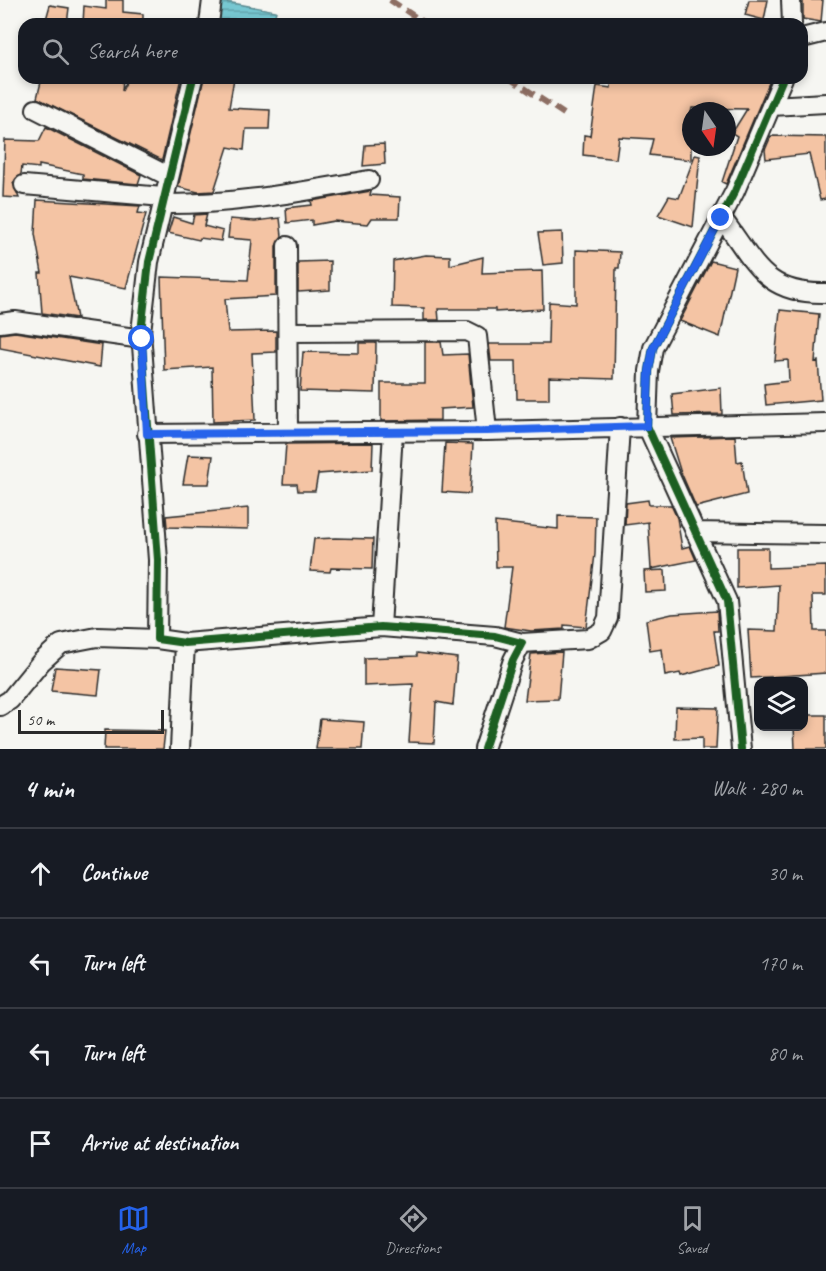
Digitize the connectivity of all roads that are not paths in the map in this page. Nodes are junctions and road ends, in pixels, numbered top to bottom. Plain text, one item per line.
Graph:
1 (212, 0) edge
2 (791, 0) edge
3 (209, 18) edge
4 (792, 18) edge
5 (826, 32) edge
6 (808, 36) edge
7 (191, 84) edge
8 (780, 84) edge
9 (826, 103) edge
10 (771, 106) junction
11 (36, 109) dead end
12 (168, 176) junction
13 (369, 180) dead end
14 (24, 186) dead end
15 (163, 200) junction
16 (721, 218) junction
17 (287, 246) dead end
18 (826, 293) edge
19 (0, 323) edge
20 (288, 332) junction
21 (142, 339) junction
22 (826, 423) edge
23 (647, 426) junction
24 (620, 427) junction
25 (487, 431) junction
26 (393, 432) junction
27 (288, 433) junction
28 (147, 434) junction
29 (695, 532) junction
30 (826, 534) edge
31 (381, 627) junction
32 (158, 639) junction
33 (185, 643) junction
34 (522, 643) junction
35 (0, 706) edge
36 (180, 749) edge
37 (484, 749) edge
38 (741, 749) edge

1 - 3 street
2 - 4 street
5 - 6 street
7 - 12 street
8 - 10 street
9 - 10 street
10 - 16 street
11 - 12 street
12 - 15 street
13 - 15 street
14 - 15 street
15 - 21 street
16 - 18 street
16 - 23 street
17 - 20 street
19 - 21 street
20 - 25 street
20 - 27 street
21 - 28 street
22 - 23 street
23 - 24 street
23 - 29 street
24 - 25 street
24 - 34 street
25 - 26 street
26 - 27 street
26 - 31 street
27 - 28 street
28 - 32 street
29 - 30 street
29 - 38 street
31 - 33 street
31 - 34 street
32 - 33 street
32 - 35 street
33 - 36 street
34 - 37 street

